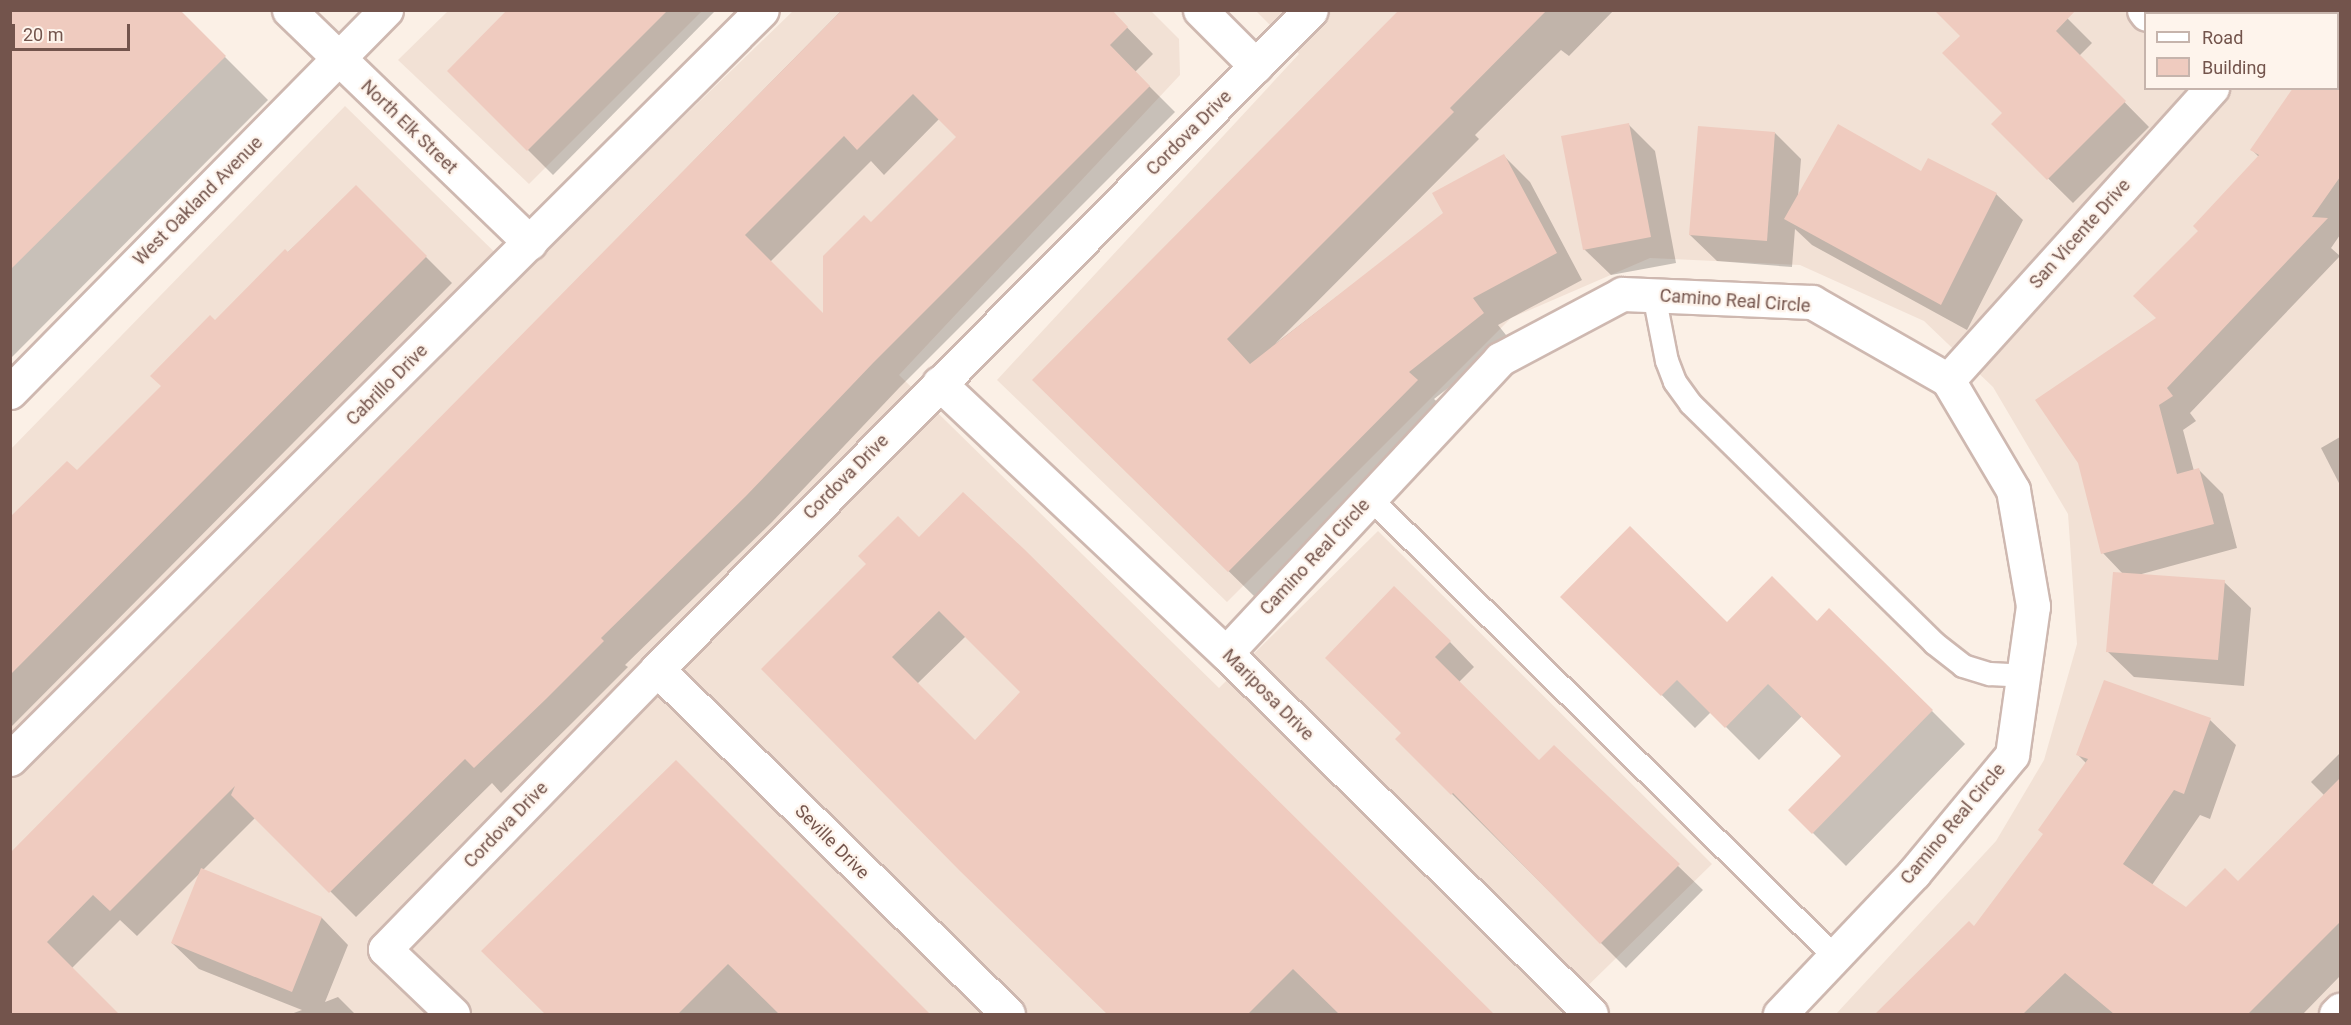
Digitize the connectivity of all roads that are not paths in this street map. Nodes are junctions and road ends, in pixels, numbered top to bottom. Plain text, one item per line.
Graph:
1 (289, 10) edge
2 (386, 10) edge
3 (762, 10) edge
4 (1200, 10) edge
5 (1311, 10) edge
6 (338, 59) junction
7 (1256, 66) junction
8 (2210, 90) edge
9 (530, 243) junction
10 (1654, 296) junction
11 (1948, 380) junction
12 (939, 383) junction
13 (10, 392) edge
14 (1370, 498) junction
15 (1226, 653) junction
16 (657, 669) junction
17 (2023, 676) junction
18 (10, 759) edge
19 (1835, 957) junction
20 (2340, 1010) edge
21 (453, 1014) edge
22 (1008, 1014) edge
23 (1591, 1014) edge
24 (1780, 1014) edge
25 (2336, 1014) edge

1 - 6 street, North Elk Street
2 - 6 street, West Oakland Avenue
3 - 9 street, Cabrillo Drive
4 - 7 street
5 - 7 street, Cordova Drive
6 - 9 street, North Elk Street
6 - 13 street, West Oakland Avenue
7 - 12 street, Cordova Drive
8 - 11 street, San Vicente Drive
9 - 18 street, Cabrillo Drive
10 - 11 street, Camino Real Circle
10 - 14 street, Camino Real Circle
10 - 17 lane
11 - 17 street, Camino Real Circle
12 - 15 street, Mariposa Drive
12 - 16 street, Cordova Drive
14 - 15 street, Camino Real Circle
14 - 19 lane
15 - 23 street, Mariposa Drive
16 - 21 street, Cordova Drive
16 - 22 street, Seville Drive
17 - 19 street, Camino Real Circle
19 - 24 street, Camino Real Circle
20 - 25 street

